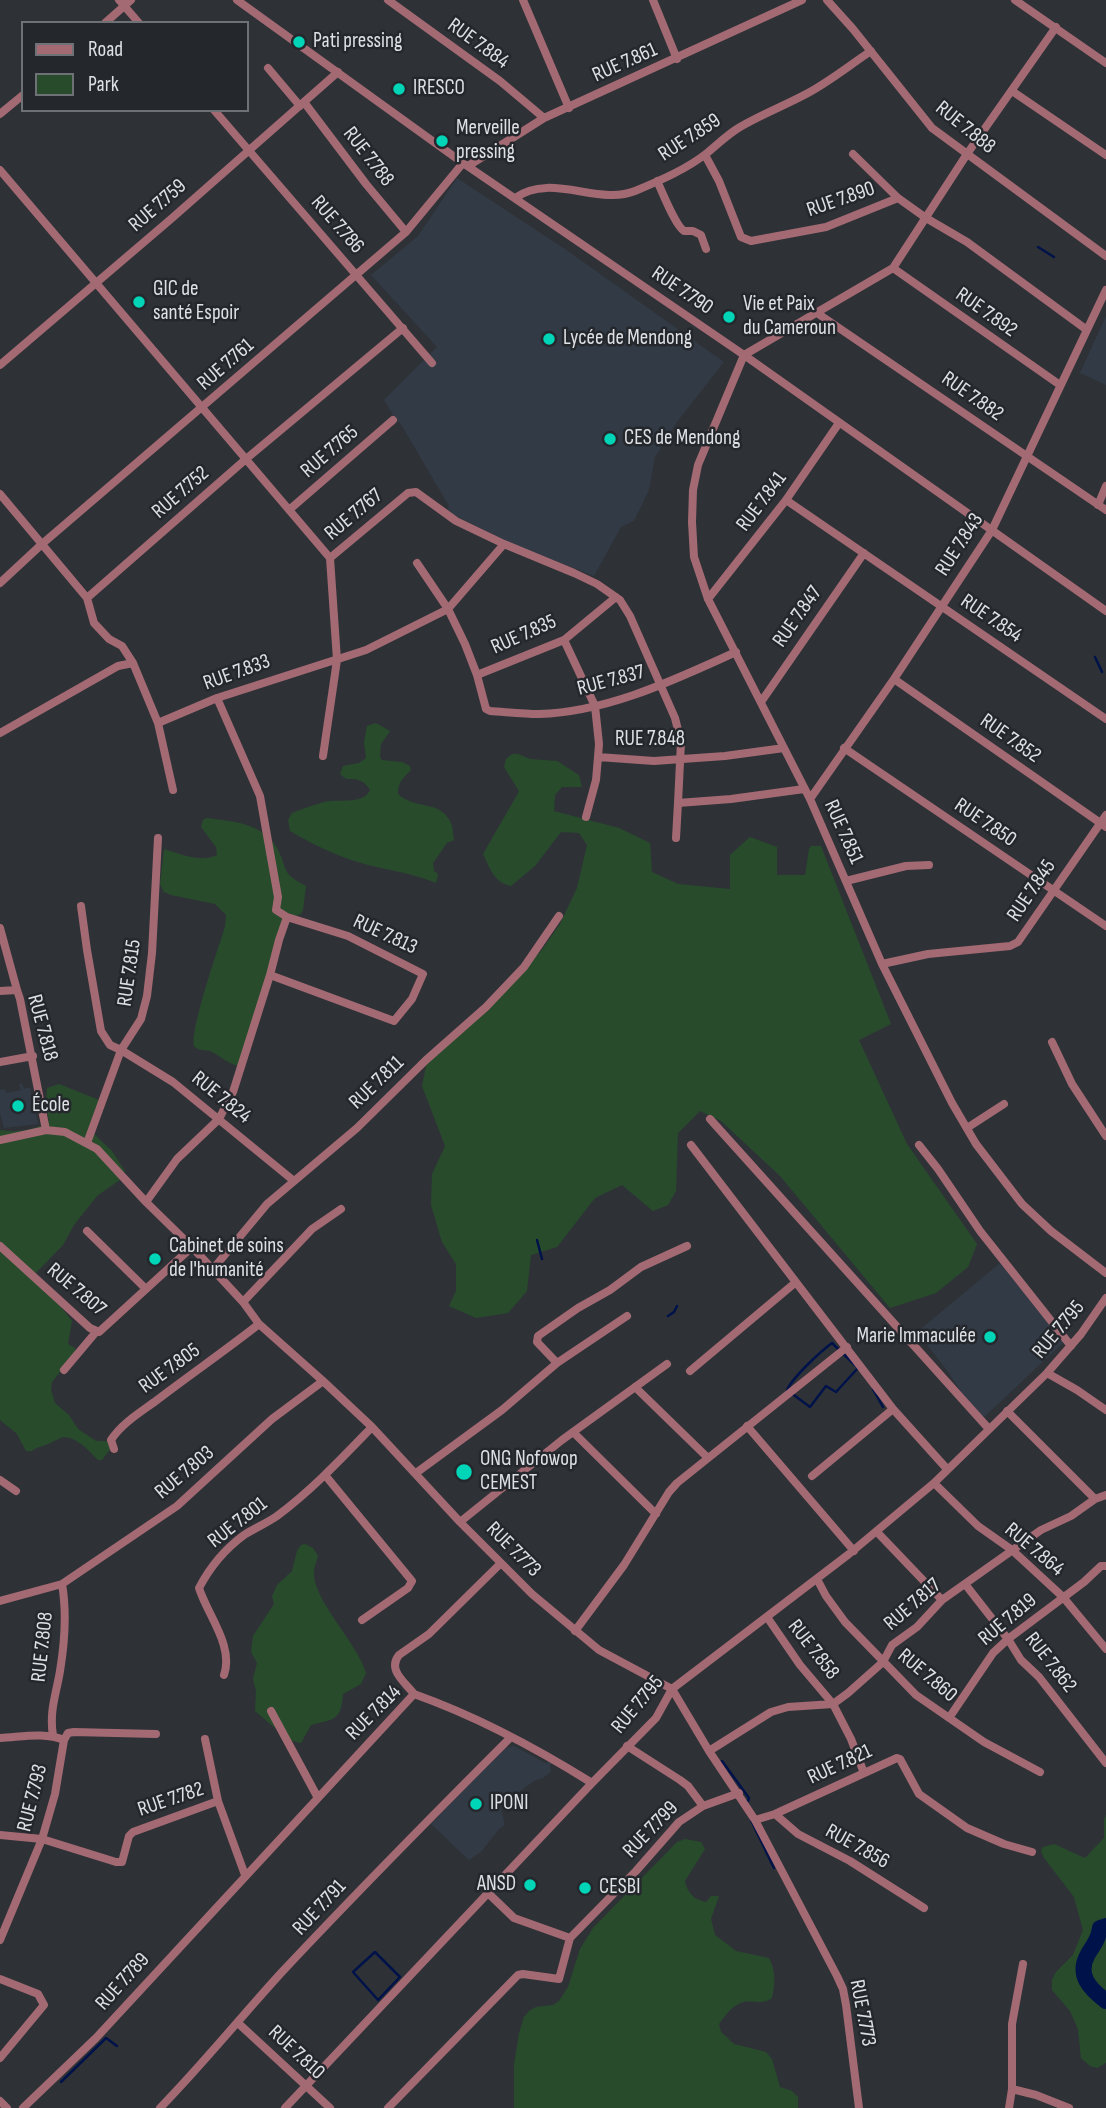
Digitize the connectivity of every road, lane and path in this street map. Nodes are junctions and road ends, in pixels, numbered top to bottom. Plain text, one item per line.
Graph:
1 (237, 0) edge
2 (388, 0) edge
3 (523, 0) edge
4 (653, 0) edge
5 (802, 0) edge
6 (827, 0) edge
7 (1015, 0) edge
8 (125, 2) edge
9 (107, 21) edge
10 (138, 21) edge
11 (1056, 27) junction
12 (871, 51) junction
13 (677, 59) junction
14 (1106, 63) edge
15 (268, 68) dead end
16 (338, 72) junction
17 (1012, 91) junction
18 (21, 97) edge
19 (302, 104) junction
20 (569, 108) junction
21 (216, 112) edge
22 (0, 114) edge
23 (544, 118) junction
24 (249, 150) junction
25 (853, 154) dead end
26 (967, 154) junction
27 (705, 155) junction
28 (1106, 155) edge
29 (465, 165) junction
30 (0, 170) edge
31 (657, 180) junction
32 (515, 198) junction
33 (898, 198) junction
34 (926, 218) junction
35 (406, 232) junction
36 (706, 249) dead end
37 (1106, 256) edge
38 (893, 268) junction
39 (357, 276) junction
40 (96, 282) junction
41 (1106, 290) edge
42 (817, 313) junction
43 (403, 328) junction
44 (1087, 330) junction
45 (744, 355) junction
46 (432, 363) dead end
47 (0, 365) edge
48 (1060, 385) junction
49 (203, 408) junction
50 (393, 420) dead end
51 (839, 423) junction
52 (1028, 457) junction
53 (246, 459) junction
54 (1106, 486) edge
55 (0, 494) edge
56 (786, 500) junction
57 (1102, 507) edge
58 (289, 510) junction
59 (992, 530) junction
60 (42, 544) junction
61 (504, 544) junction
62 (864, 553) junction
63 (330, 558) junction
64 (417, 563) dead end
65 (0, 583) edge
66 (616, 597) junction
67 (87, 598) junction
68 (708, 599) junction
69 (941, 606) junction
70 (448, 609) junction
71 (1106, 611) edge
72 (564, 640) junction
73 (736, 652) junction
74 (337, 660) junction
75 (133, 663) junction
76 (477, 675) junction
77 (894, 679) junction
78 (663, 686) junction
79 (217, 698) junction
80 (761, 702) junction
81 (594, 706) junction
82 (1106, 719) edge
83 (158, 723) junction
84 (0, 733) edge
85 (784, 748) junction
86 (844, 748) junction
87 (323, 756) dead end
88 (598, 757) junction
89 (681, 759) junction
90 (804, 789) junction
91 (173, 790) dead end
92 (810, 799) junction
93 (678, 803) junction
94 (1106, 815) edge
95 (586, 817) dead end
96 (1103, 825) edge
97 (158, 838) dead end
98 (677, 838) dead end
99 (929, 865) dead end
100 (846, 881) junction
101 (1054, 891) junction
102 (81, 906) dead end
103 (559, 916) dead end
104 (287, 917) junction
105 (1106, 926) edge
106 (0, 928) edge
107 (881, 964) junction
108 (270, 975) junction
109 (17, 990) junction
110 (0, 991) edge
111 (1052, 1042) dead end
112 (121, 1050) junction
113 (33, 1056) junction
114 (0, 1062) edge
115 (1004, 1104) dead end
116 (219, 1118) junction
117 (710, 1119) dead end
118 (967, 1128) junction
119 (47, 1130) junction
120 (1106, 1136) edge
121 (0, 1140) edge
122 (87, 1143) junction
123 (691, 1145) dead end
124 (919, 1145) dead end
125 (293, 1181) junction
126 (146, 1202) junction
127 (341, 1209) dead end
128 (87, 1231) dead end
129 (0, 1246) edge
130 (687, 1246) dead end
131 (192, 1247) junction
132 (212, 1269) junction
133 (1106, 1273) edge
134 (796, 1282) junction
135 (146, 1289) junction
136 (243, 1302) junction
137 (1105, 1304) edge
138 (627, 1316) dead end
139 (259, 1324) junction
140 (96, 1332) junction
141 (1071, 1346) junction
142 (846, 1347) junction
143 (557, 1363) junction
144 (667, 1364) dead end
145 (64, 1370) dead end
146 (690, 1371) dead end
147 (1047, 1373) junction
148 (323, 1381) junction
149 (635, 1387) junction
150 (893, 1409) junction
151 (1106, 1410) edge
152 (1007, 1411) junction
153 (747, 1426) junction
154 (372, 1427) junction
155 (989, 1429) junction
156 (573, 1432) junction
157 (114, 1449) dead end
158 (708, 1458) junction
159 (947, 1469) junction
160 (416, 1473) junction
161 (325, 1475) junction
162 (812, 1476) dead end
163 (0, 1480) edge
164 (934, 1483) junction
165 (16, 1491) dead end
166 (1106, 1495) edge
167 (1095, 1499) junction
168 (656, 1514) junction
169 (460, 1522) junction
170 (877, 1532) junction
171 (1012, 1550) junction
172 (854, 1551) junction
173 (501, 1563) junction
174 (1106, 1566) edge
175 (817, 1579) junction
176 (62, 1584) junction
177 (965, 1584) junction
178 (1063, 1597) junction
179 (942, 1600) junction
180 (0, 1601) edge
181 (766, 1617) junction
182 (362, 1620) dead end
183 (575, 1631) junction
184 (1008, 1639) junction
185 (1106, 1649) edge
186 (883, 1662) junction
187 (225, 1675) dead end
188 (672, 1689) junction
189 (414, 1694) junction
190 (833, 1704) junction
191 (271, 1711) dead end
192 (949, 1718) junction
193 (156, 1734) dead end
194 (1, 1736) edge
195 (53, 1736) junction
196 (511, 1737) junction
197 (205, 1739) dead end
198 (64, 1740) junction
199 (627, 1746) junction
200 (709, 1751) junction
201 (1106, 1763) edge
202 (1040, 1772) dead end
203 (864, 1773) junction
204 (592, 1783) junction
205 (739, 1793) junction
206 (318, 1798) junction
207 (218, 1801) junction
208 (703, 1806) junction
209 (775, 1814) junction
210 (755, 1819) junction
211 (0, 1835) edge
212 (42, 1839) junction
213 (1032, 1852) dead end
214 (245, 1875) junction
215 (488, 1893) junction
216 (924, 1908) dead end
217 (570, 1938) junction
218 (0, 1940) edge
219 (1023, 1964) dead end
220 (0, 1979) edge
221 (238, 2023) junction
222 (0, 2058) edge
223 (306, 2087) junction
224 (1012, 2089) junction
225 (0, 2101) edge
226 (7, 2108) edge
227 (23, 2108) edge
228 (160, 2108) edge
229 (285, 2108) edge
230 (330, 2108) edge
231 (388, 2108) edge
232 (859, 2108) edge
233 (1009, 2108) edge
234 (1069, 2108) edge

1 - 16 street, RUE 7.790
2 - 23 street, RUE 7.884
3 - 20 street
4 - 13 street
5 - 13 street, RUE 7.861
6 - 12 street, RUE 7.888
7 - 11 street
8 - 9 street
8 - 10 street
11 - 14 street
11 - 17 street
12 - 26 street, RUE 7.888
12 - 27 street, RUE 7.859
13 - 20 street, RUE 7.861
15 - 19 street, RUE 7.788
16 - 19 street, RUE 7.759
16 - 29 street, RUE 7.790
17 - 26 street
17 - 28 street
18 - 22 street
19 - 24 street, RUE 7.759
19 - 35 street, RUE 7.788
20 - 23 street, RUE 7.861
21 - 24 street, RUE 7.786
23 - 29 street, RUE 7.861
24 - 39 street, RUE 7.786
24 - 40 street, RUE 7.759
25 - 33 street
26 - 34 street
26 - 37 street, RUE 7.888
27 - 31 street, RUE 7.859
27 - 33 street, RUE 7.890
29 - 32 street, RUE 7.790
29 - 35 street, RUE 7.761
30 - 40 street, RUE 7.767
31 - 32 street, RUE 7.859
31 - 36 street
32 - 45 street, RUE 7.790
33 - 34 street, RUE 7.890
34 - 38 street
34 - 44 street, RUE 7.890
35 - 39 street, RUE 7.761
38 - 42 street
38 - 48 street, RUE 7.892
39 - 43 street, RUE 7.786
39 - 49 street, RUE 7.761
40 - 47 street, RUE 7.759
40 - 49 street, RUE 7.767
41 - 44 street, RUE 7.843
42 - 45 street
42 - 52 street, RUE 7.882
43 - 46 street, RUE 7.786
43 - 53 street, RUE 7.752
44 - 48 street, RUE 7.843
45 - 51 street, RUE 7.790
45 - 68 street, RUE 7.851
48 - 52 street, RUE 7.843
49 - 53 street, RUE 7.767
49 - 60 street, RUE 7.761
50 - 58 street, RUE 7.765
51 - 56 street, RUE 7.841
51 - 59 street, RUE 7.790
52 - 57 street, RUE 7.882
52 - 59 street, RUE 7.843
53 - 58 street, RUE 7.767
53 - 67 street, RUE 7.752
54 - 57 street
55 - 60 street
56 - 62 street, RUE 7.854
56 - 68 street, RUE 7.841
58 - 63 street, RUE 7.767
59 - 69 street, RUE 7.843
59 - 71 street, RUE 7.790
60 - 65 street, RUE 7.761
60 - 67 street
61 - 63 street, RUE 7.767
61 - 66 street, RUE 7.767
61 - 70 street, RUE 7.833
62 - 69 street, RUE 7.854
62 - 80 street, RUE 7.847
63 - 74 street
64 - 70 street
66 - 72 street, RUE 7.835
66 - 78 street, RUE 7.767
67 - 75 street
68 - 73 street, RUE 7.851
69 - 77 street, RUE 7.843
69 - 82 street, RUE 7.854
70 - 74 street, RUE 7.833
70 - 76 street
72 - 76 street, RUE 7.835
72 - 81 street, RUE 7.848
73 - 78 street, RUE 7.837
73 - 80 street, RUE 7.851
74 - 79 street, RUE 7.833
74 - 87 street
75 - 83 street
75 - 84 street
76 - 81 street, RUE 7.837
77 - 86 street, RUE 7.843
77 - 96 street, RUE 7.852
78 - 81 street, RUE 7.837
78 - 89 street, RUE 7.767
79 - 83 street, RUE 7.833
79 - 104 street
80 - 85 street, RUE 7.851
81 - 88 street, RUE 7.848
83 - 91 street
85 - 89 street, RUE 7.848
85 - 90 street, RUE 7.851
86 - 92 street, RUE 7.843
86 - 101 street, RUE 7.850
88 - 89 street, RUE 7.848
88 - 95 street
89 - 93 street, RUE 7.767
90 - 92 street, RUE 7.851
90 - 93 street
92 - 100 street, RUE 7.851
93 - 98 street, RUE 7.767
94 - 96 street, RUE 7.845
96 - 101 street, RUE 7.845
97 - 112 street, RUE 7.815
99 - 100 street
100 - 107 street, RUE 7.851
101 - 105 street, RUE 7.850
101 - 107 street, RUE 7.845
102 - 112 street, RUE 7.824
103 - 125 street, RUE 7.811
104 - 108 street
104 - 108 street, RUE 7.813
106 - 109 street
107 - 118 street, RUE 7.851
108 - 116 street
109 - 110 street, RUE 7.818
109 - 113 street, RUE 7.818
111 - 120 street
112 - 116 street, RUE 7.824
112 - 122 street, RUE 7.815
113 - 114 street
113 - 119 street, RUE 7.818
115 - 118 street
116 - 125 street, RUE 7.824
116 - 126 street
117 - 155 street
118 - 133 street, RUE 7.851
119 - 121 street, RUE 7.773
119 - 122 street, RUE 7.773
122 - 126 street, RUE 7.773
123 - 134 street
124 - 141 street
125 - 132 street, RUE 7.811
126 - 131 street, RUE 7.773
127 - 136 street
128 - 135 street
129 - 140 street, RUE 7.807
130 - 143 street
131 - 132 street, RUE 7.773
131 - 135 street, RUE 7.807
132 - 136 street, RUE 7.773
134 - 142 street
134 - 146 street
135 - 140 street, RUE 7.807
136 - 139 street, RUE 7.773
137 - 141 street, RUE 7.795
138 - 143 street
139 - 148 street, RUE 7.773
139 - 157 street, RUE 7.805
140 - 145 street
141 - 147 street, RUE 7.795
142 - 150 street
142 - 153 street
143 - 160 street
144 - 149 street
147 - 151 street
147 - 152 street, RUE 7.795
148 - 154 street, RUE 7.773
148 - 176 street, RUE 7.803
149 - 156 street
149 - 158 street
150 - 159 street
150 - 162 street
152 - 155 street, RUE 7.795
152 - 167 street
153 - 158 street
153 - 172 street
154 - 160 street, RUE 7.773
154 - 161 street, RUE 7.801
155 - 159 street, RUE 7.795
156 - 168 street
156 - 169 street
158 - 168 street
159 - 164 street, RUE 7.795
160 - 169 street, RUE 7.773
161 - 182 street
161 - 187 street, RUE 7.801
163 - 165 street
164 - 170 street, RUE 7.795
164 - 171 street, RUE 7.864
166 - 167 street, RUE 7.817
167 - 171 street, RUE 7.817
168 - 183 street
169 - 173 street, RUE 7.773
170 - 172 street, RUE 7.795
170 - 179 street
171 - 177 street, RUE 7.817
171 - 178 street, RUE 7.864
172 - 175 street, RUE 7.795
173 - 183 street, RUE 7.773
173 - 189 street
174 - 178 street, RUE 7.819
175 - 181 street, RUE 7.795
175 - 186 street, RUE 7.860
176 - 180 street, RUE 7.808
176 - 195 street, RUE 7.808
177 - 179 street, RUE 7.817
177 - 184 street, RUE 7.862
178 - 184 street, RUE 7.819
178 - 185 street, RUE 7.864
179 - 186 street, RUE 7.817
181 - 188 street, RUE 7.795
181 - 190 street, RUE 7.858
183 - 188 street, RUE 7.773
184 - 192 street, RUE 7.819
184 - 201 street, RUE 7.862
186 - 190 street, RUE 7.817
186 - 192 street, RUE 7.860
188 - 199 street, RUE 7.795
188 - 200 street, RUE 7.773
189 - 196 street, RUE 7.814
189 - 206 street, RUE 7.814
190 - 200 street
190 - 203 street, RUE 7.858
191 - 206 street
192 - 202 street, RUE 7.860
193 - 198 street
194 - 195 street
195 - 198 street
196 - 204 street, RUE 7.814
196 - 221 street, RUE 7.791
197 - 207 street
198 - 212 street, RUE 7.793
199 - 204 street, RUE 7.795
199 - 208 street, RUE 7.799
200 - 205 street, RUE 7.773
203 - 209 street, RUE 7.821
203 - 213 street, RUE 7.821
204 - 215 street, RUE 7.795
205 - 208 street
205 - 210 street, RUE 7.773
206 - 214 street, RUE 7.814
207 - 212 street, RUE 7.782
207 - 214 street, RUE 7.782
208 - 217 street, RUE 7.799
209 - 210 street, RUE 7.821
209 - 216 street, RUE 7.856
210 - 232 street, RUE 7.773
211 - 212 street, RUE 7.782
212 - 218 street, RUE 7.793
214 - 227 street, RUE 7.789
215 - 217 street
215 - 223 street, RUE 7.795
217 - 231 street, RUE 7.799
219 - 224 street
220 - 222 street
221 - 223 street, RUE 7.810
221 - 228 street, RUE 7.791
223 - 229 street, RUE 7.795
223 - 230 street, RUE 7.810
224 - 233 street
224 - 234 street
225 - 226 street

